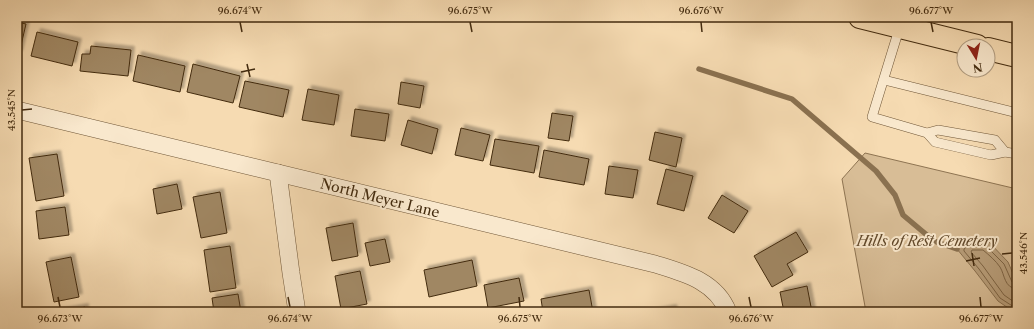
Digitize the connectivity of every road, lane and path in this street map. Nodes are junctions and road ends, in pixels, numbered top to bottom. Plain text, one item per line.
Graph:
1 (860, 17) edge
2 (901, 22) edge
3 (956, 39) edge
4 (996, 51) edge
5 (1017, 56) edge
6 (884, 80) junction
7 (17, 110) edge
8 (1017, 113) edge
9 (927, 133) junction
10 (1005, 152) junction
11 (1017, 154) edge
12 (278, 173) junction
13 (297, 312) edge
14 (728, 312) edge

1 - 2 main road
2 - 3 main road
2 - 6 lane
4 - 5 main road
6 - 8 lane
6 - 9 lane
7 - 12 street, North Meyer Lane
9 - 10 lane
9 - 10 lane
10 - 11 lane
12 - 13 street
12 - 14 street, North Meyer Lane

